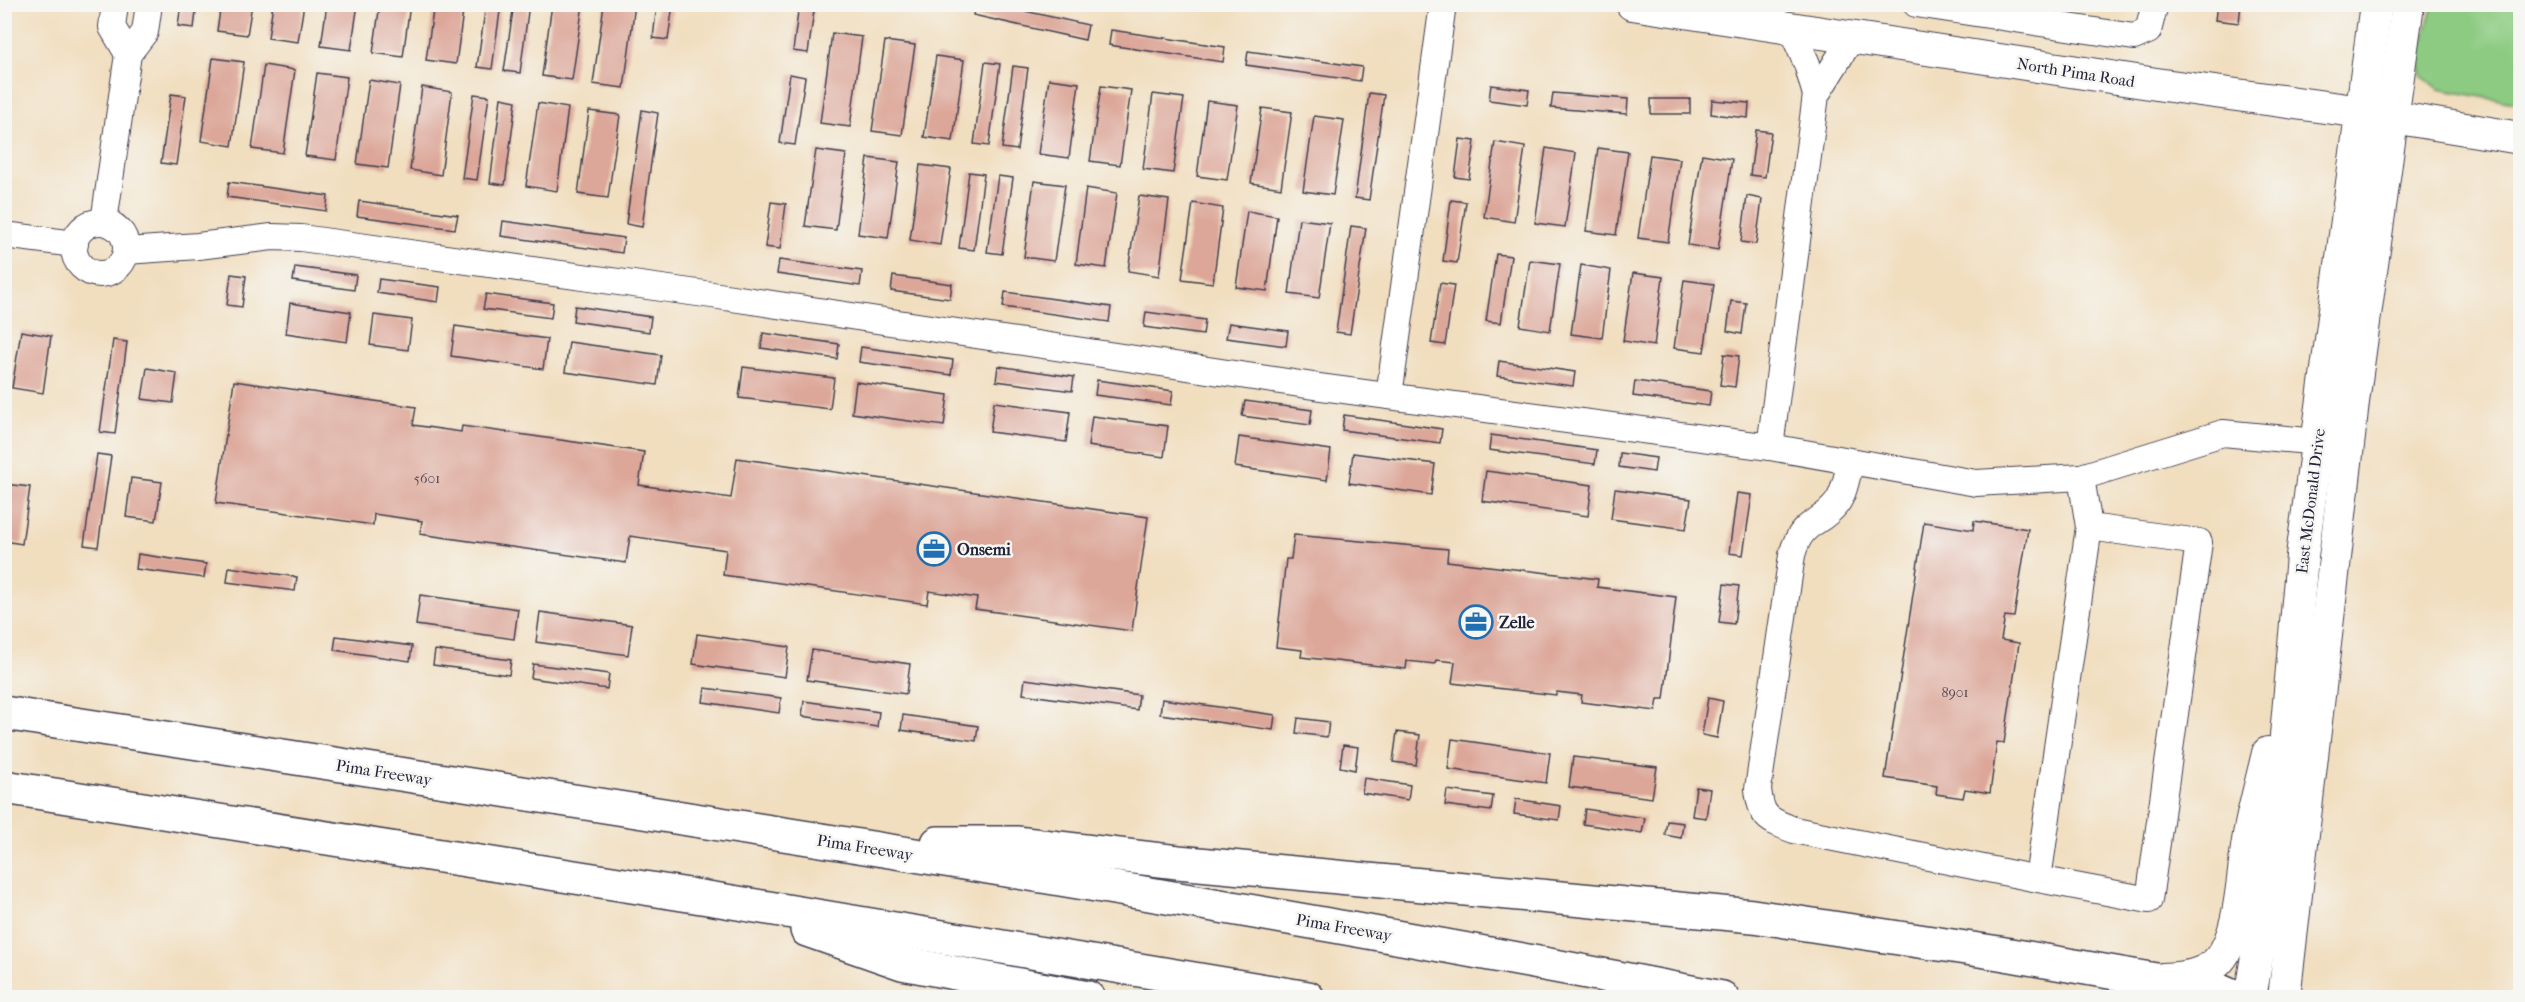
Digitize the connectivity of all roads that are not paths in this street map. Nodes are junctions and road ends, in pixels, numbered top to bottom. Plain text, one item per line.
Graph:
1 (115, 4) edge
2 (149, 4) edge
3 (1443, 4) edge
4 (1632, 4) edge
5 (2155, 4) edge
6 (2376, 4) edge
7 (2408, 4) edge
8 (1927, 5) edge
9 (1791, 28) junction
10 (1851, 37) junction
11 (128, 54) junction
12 (1816, 95) junction
13 (2377, 114) junction
14 (2520, 138) edge
15 (104, 222) junction
16 (4, 234) edge
17 (75, 244) junction
18 (126, 251) junction
19 (1389, 396) junction
20 (2318, 442) junction
21 (1770, 447) junction
22 (1851, 462) junction
23 (2081, 477) junction
24 (2089, 527) junction
25 (2295, 629) junction
26 (2318, 688) junction
27 (4, 713) edge
28 (4, 787) edge
29 (838, 842) junction
30 (2038, 879) junction
31 (714, 899) junction
32 (2159, 980) junction
33 (1088, 998) edge
34 (1308, 998) edge
35 (1722, 998) edge
36 (2236, 998) edge
37 (2250, 998) edge
38 (2284, 998) edge

1 - 11 street
2 - 11 street
3 - 19 street
4 - 9 main road, North Pima Road
5 - 8 street
6 - 13 main road, East McDonald Drive
7 - 13 main road, East McDonald Drive
9 - 10 main road, North Pima Road
9 - 12 street
10 - 12 street
10 - 13 main road, North Pima Road
11 - 15 street
12 - 21 street
13 - 14 main road, North Pima Road
13 - 20 main road, East McDonald Drive
13 - 26 main road, East McDonald Drive
15 - 17 street
15 - 18 street
16 - 17 street
17 - 18 street
18 - 19 street
19 - 21 street
20 - 23 street
20 - 25 main road, East McDonald Drive
20 - 26 main road
21 - 22 street
22 - 23 street
22 - 30 street
23 - 24 street
24 - 30 street
24 - 30 street
25 - 32 main road
25 - 37 main road, East McDonald Drive
26 - 38 main road, East McDonald Drive
27 - 29 highway, Pima Freeway
28 - 31 highway
29 - 32 highway
29 - 35 highway, Pima Freeway
31 - 33 highway
31 - 34 highway
32 - 36 highway

